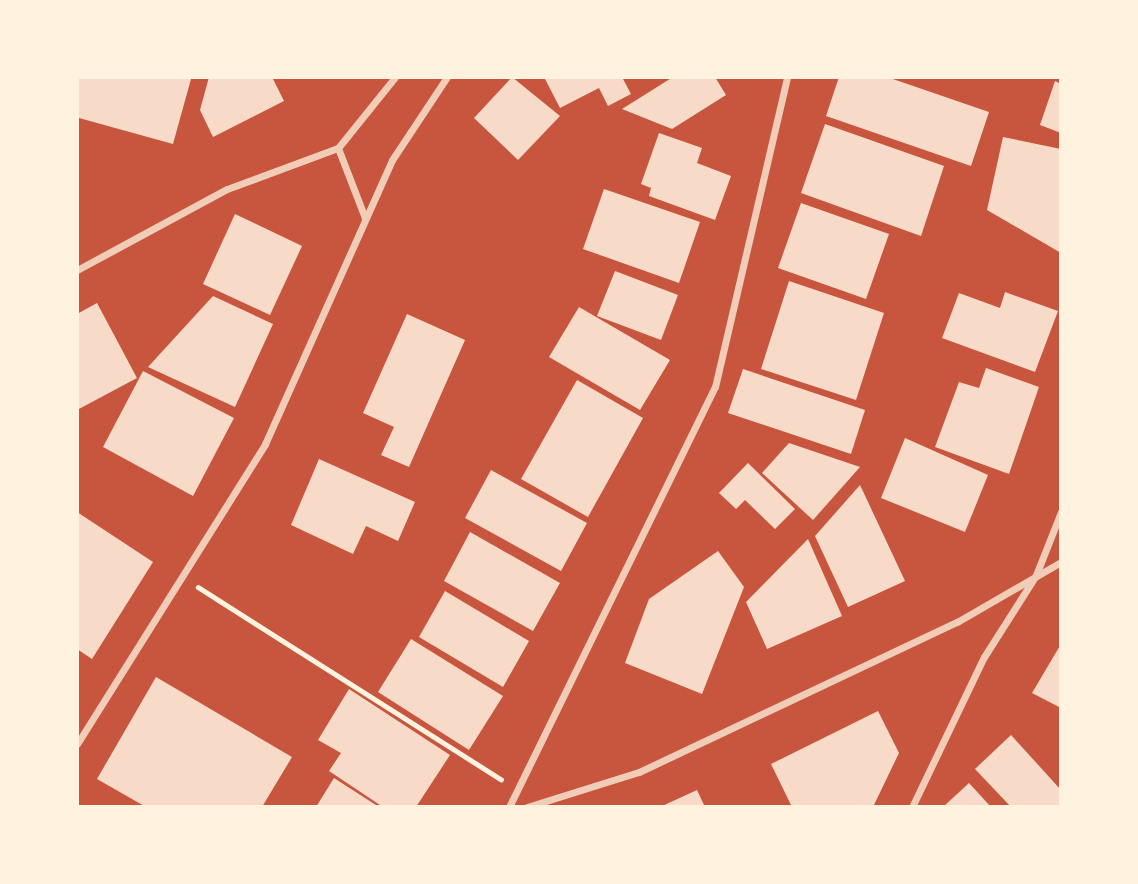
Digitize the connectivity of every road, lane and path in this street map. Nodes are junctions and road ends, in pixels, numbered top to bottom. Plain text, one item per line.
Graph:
1 (395, 77) edge
2 (447, 77) edge
3 (787, 77) edge
4 (338, 148) junction
5 (365, 218) junction
6 (77, 270) edge
7 (1061, 512) edge
8 (1061, 562) edge
9 (1036, 575) junction
10 (184, 578) junction
11 (77, 744) edge
12 (517, 788) junction
13 (509, 807) edge
14 (527, 807) edge
15 (912, 807) edge

1 - 4 street
2 - 5 street
3 - 12 street
4 - 5 street
4 - 6 street
5 - 10 street
7 - 9 street
8 - 9 street
9 - 14 street
9 - 15 street
10 - 11 street
10 - 12 path
12 - 13 street

